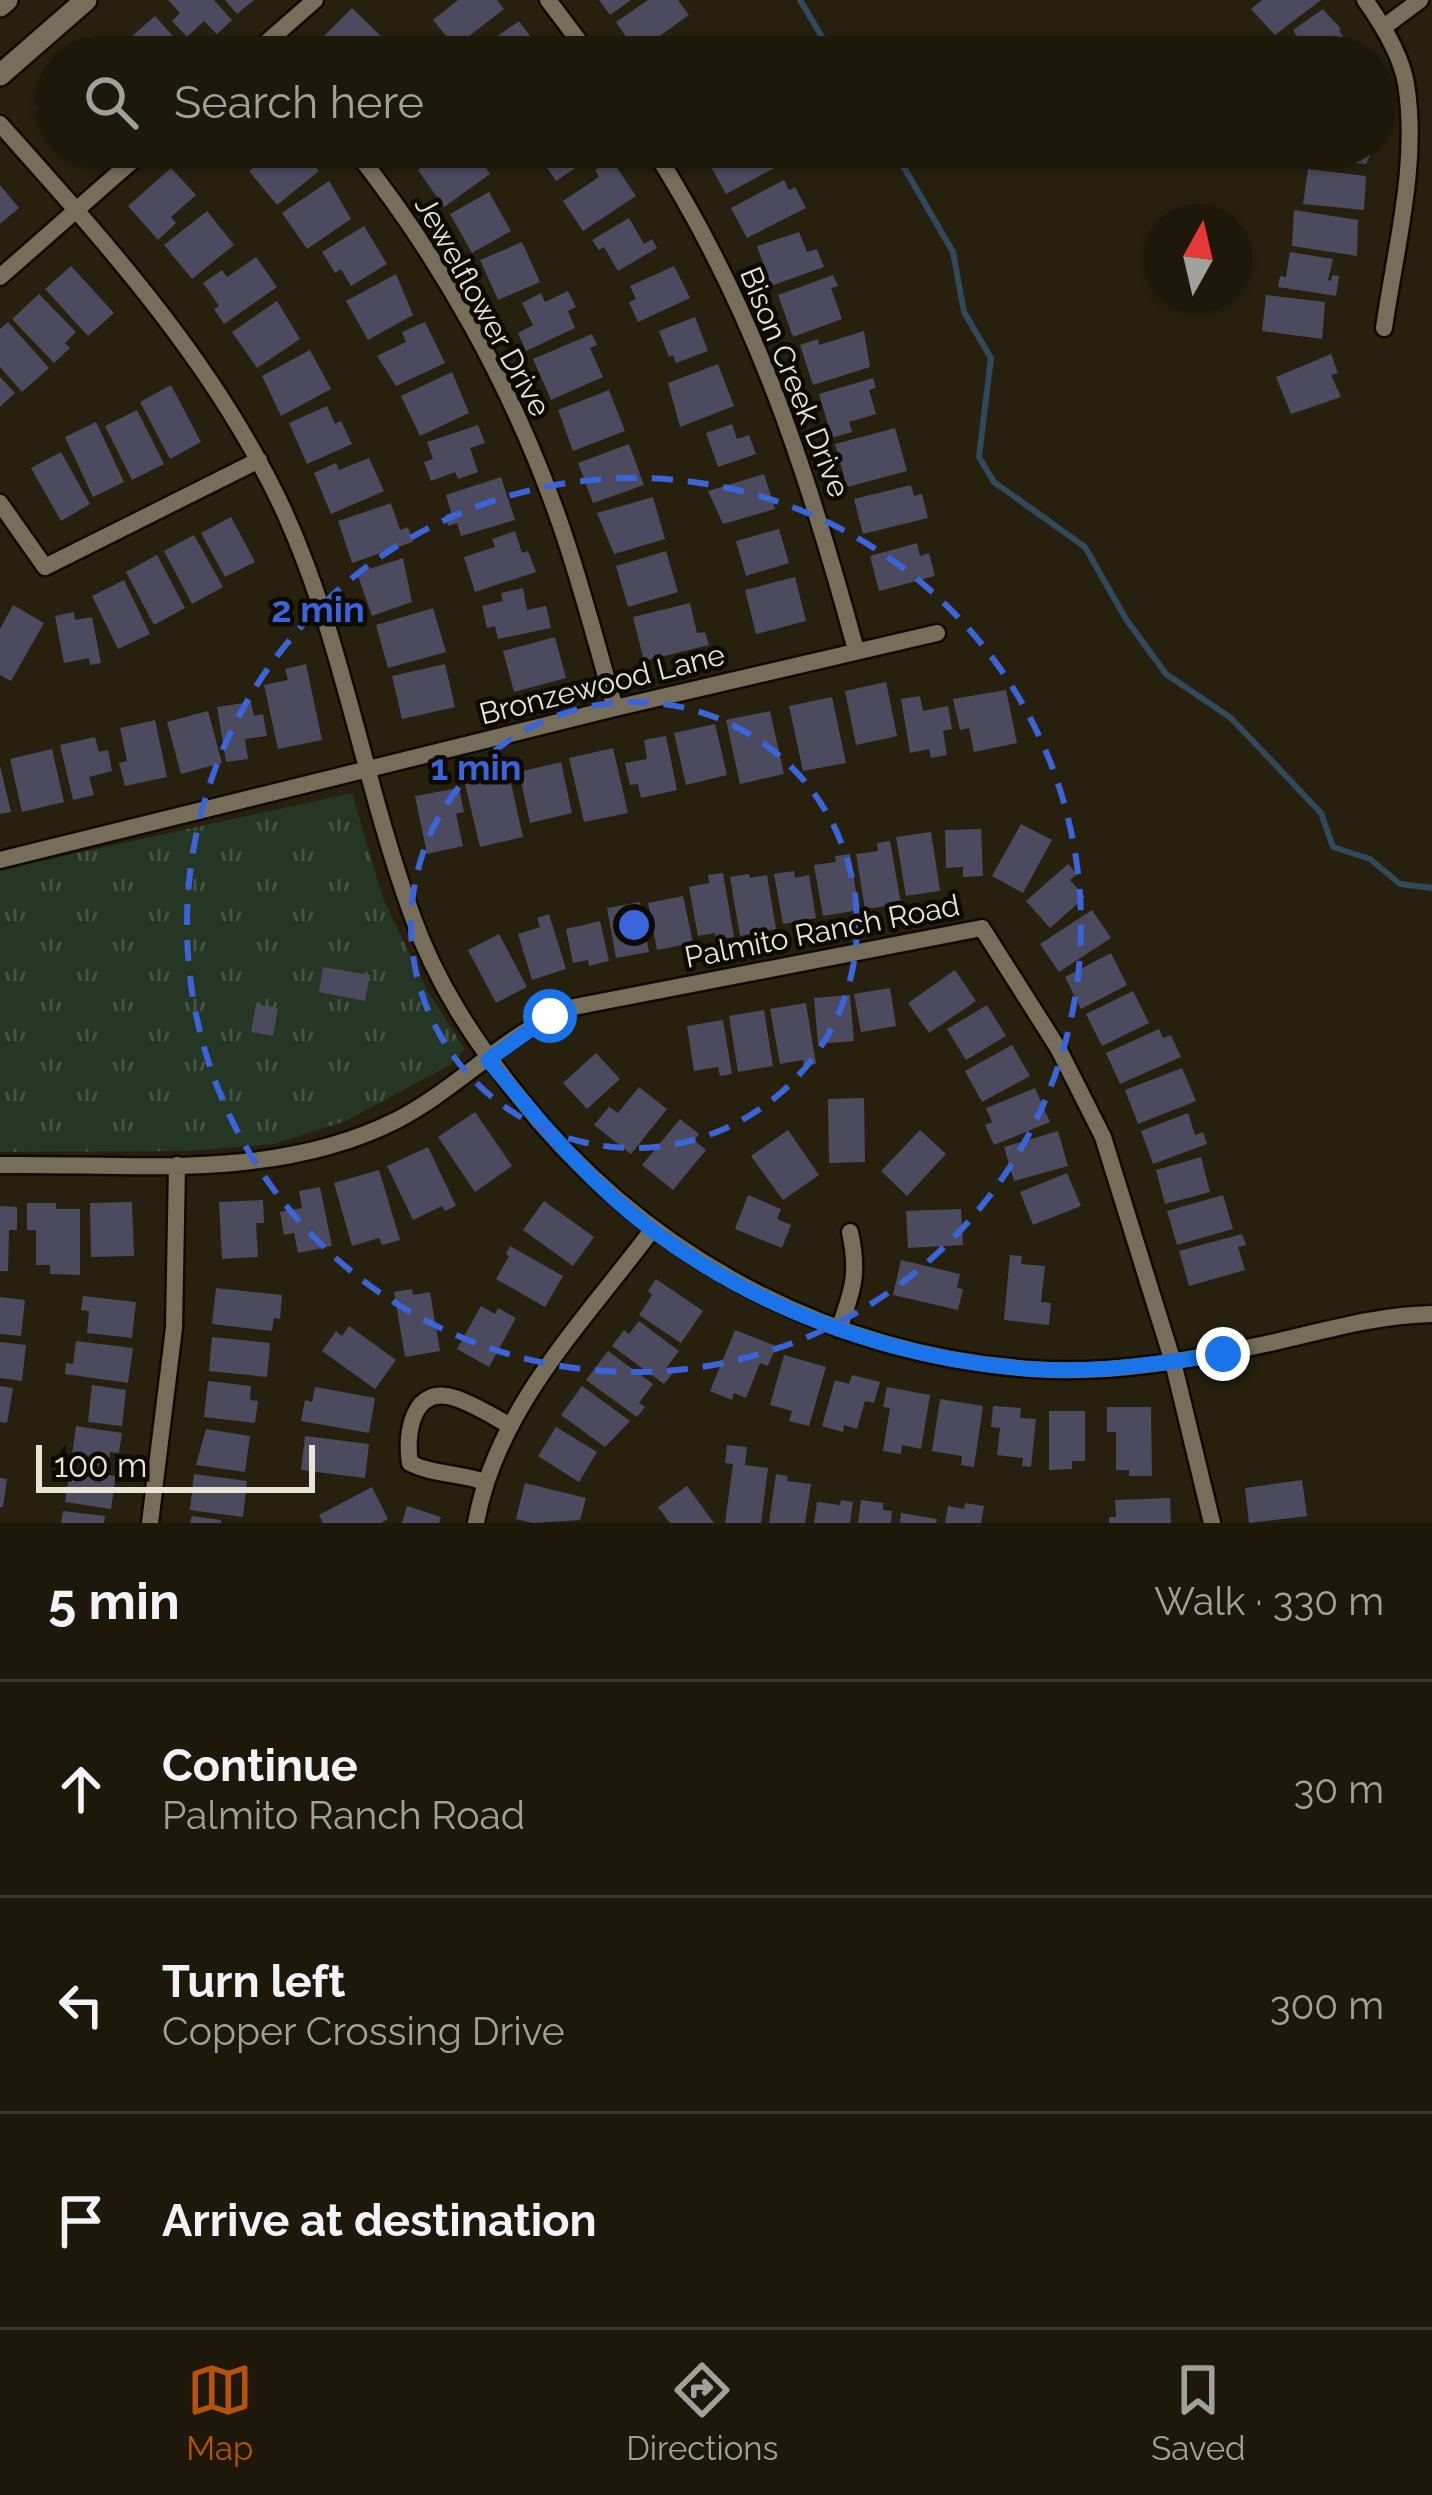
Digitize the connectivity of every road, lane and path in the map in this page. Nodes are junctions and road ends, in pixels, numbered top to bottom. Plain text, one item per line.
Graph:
1 (86, 0) edge
2 (315, 0) edge
3 (548, 0) edge
4 (1365, 0) edge
5 (1420, 0) edge
6 (1384, 27) junction
7 (45, 36) edge
8 (274, 36) edge
9 (575, 36) edge
10 (1388, 36) edge
11 (36, 44) edge
12 (1396, 56) edge
13 (0, 75) edge
14 (0, 124) edge
15 (36, 165) edge
16 (39, 168) edge
17 (124, 168) edge
18 (367, 168) edge
19 (665, 168) edge
20 (76, 210) junction
21 (0, 277) edge
22 (1384, 328) dead end
23 (259, 460) junction
24 (0, 503) edge
25 (938, 633) dead end
26 (856, 650) junction
27 (615, 708) junction
28 (370, 769) junction
29 (0, 860) edge
30 (488, 1060) junction
31 (177, 1165) junction
32 (0, 1166) edge
33 (652, 1230) junction
34 (850, 1232) dead end
35 (1432, 1314) edge
36 (839, 1329) junction
37 (1174, 1362) junction
38 (509, 1425) junction
39 (485, 1482) junction
40 (150, 1523) edge
41 (476, 1523) edge
42 (1212, 1523) edge

1 - 7 street
2 - 8 street
3 - 9 street
4 - 6 street
5 - 6 street
6 - 10 street
11 - 13 street
12 - 22 street
14 - 15 street
16 - 20 street
17 - 20 street
18 - 27 street, Jewelflower Drive
19 - 26 street, Bison Creek Drive
20 - 21 street
20 - 23 street
23 - 24 street
23 - 28 street
25 - 26 street, Bronzewood Lane
26 - 27 street, Bronzewood Lane
27 - 28 street, Bronzewood Lane
28 - 29 street, Bronzewood Lane
28 - 30 street
30 - 31 street, Palmito Ranch Road
30 - 33 street
30 - 37 street, Palmito Ranch Road
31 - 32 street, Palmito Ranch Road
31 - 40 street
33 - 36 street
33 - 38 street
34 - 36 street
35 - 37 street
36 - 37 street
37 - 42 street, Palmito Ranch Road
38 - 39 street
38 - 39 street
39 - 41 street

